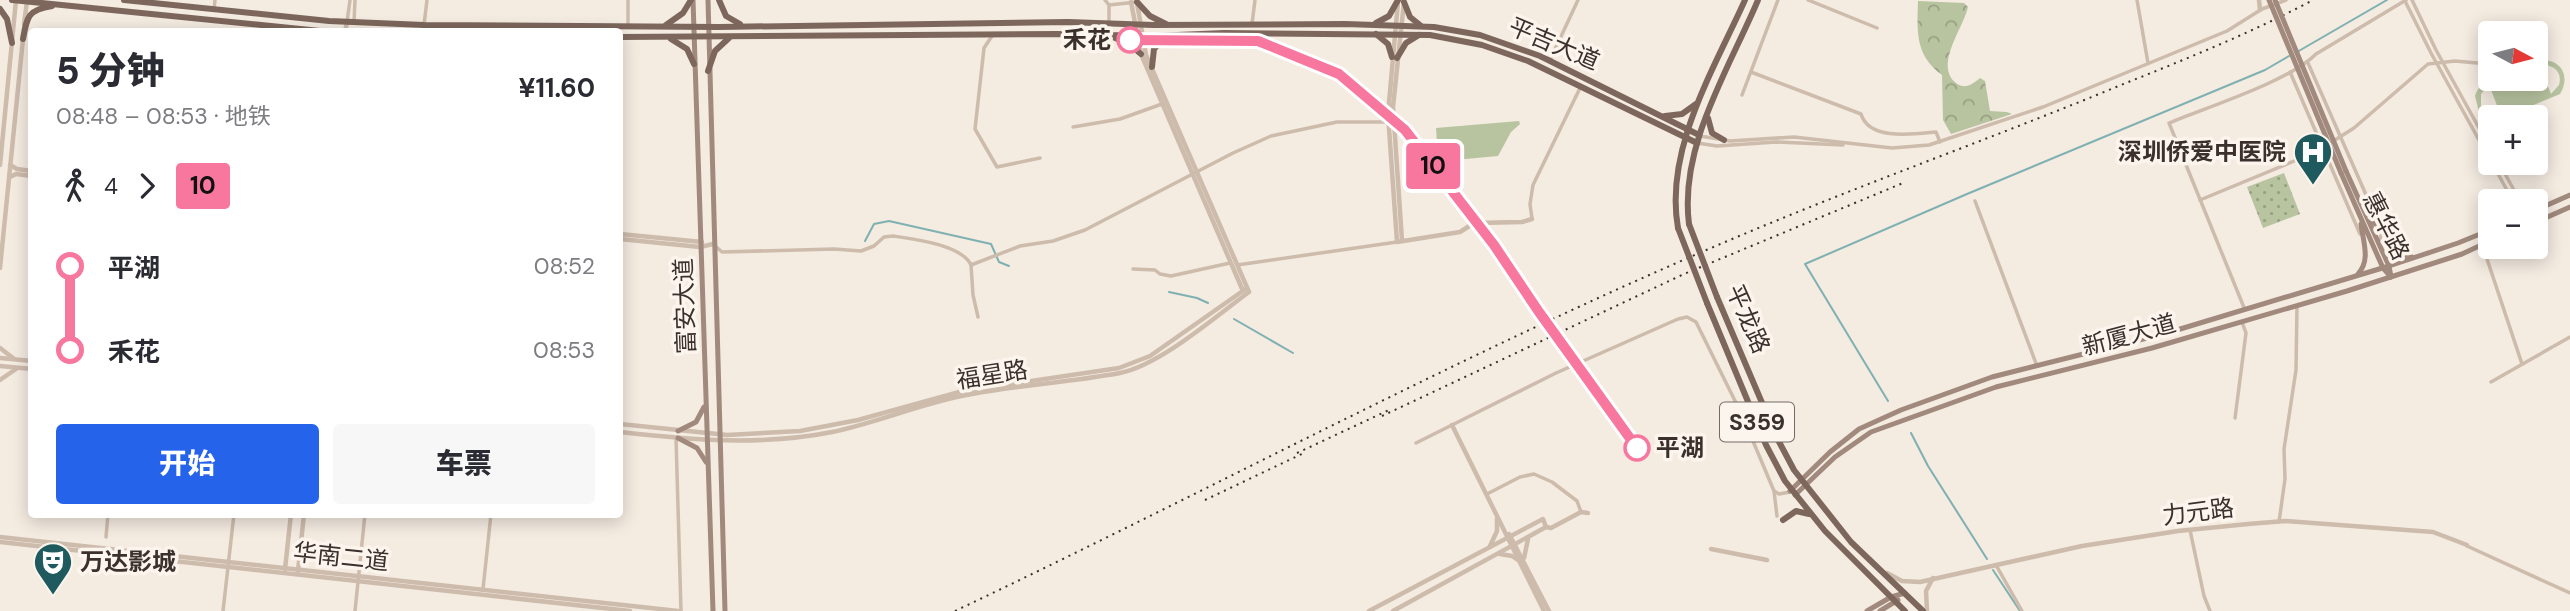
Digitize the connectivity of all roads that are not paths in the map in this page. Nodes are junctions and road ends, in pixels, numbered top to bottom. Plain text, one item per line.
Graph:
1 (15, 0) edge
2 (124, 0) edge
3 (215, 0) edge
4 (352, 0) edge
5 (427, 0) edge
6 (628, 0) edge
7 (692, 0) edge
8 (708, 0) edge
9 (719, 0) edge
10 (1105, 0) edge
11 (1255, 0) edge
12 (1578, 0) edge
13 (1745, 0) edge
14 (1758, 0) edge
15 (1778, 0) edge
16 (1808, 0) edge
17 (2137, 0) edge
18 (2259, 0) edge
19 (2269, 0) edge
20 (2287, 0) edge
21 (2406, 0) edge
22 (2412, 0) edge
23 (27, 1) edge
24 (1401, 1) edge
25 (2277, 1) edge
26 (1134, 2) junction
27 (62, 5) junction
28 (1109, 5) junction
29 (0, 9) edge
30 (214, 9) junction
31 (2260, 10) junction
32 (350, 22) junction
33 (1091, 23) junction
34 (1110, 23) junction
35 (1137, 24) junction
36 (1187, 24) junction
37 (1252, 24) junction
38 (1369, 24) junction
39 (424, 25) junction
40 (1171, 25) junction
41 (1398, 25) junction
42 (628, 26) junction
43 (657, 26) junction
44 (694, 26) junction
45 (707, 26) junction
46 (748, 26) junction
47 (1425, 26) junction
48 (1877, 27) dead end
49 (279, 28) edge
50 (347, 28) edge
51 (352, 28) edge
52 (1371, 33) junction
53 (1397, 34) junction
54 (975, 35) junction
55 (994, 35) junction
56 (1090, 35) junction
57 (1105, 35) junction
58 (1187, 35) junction
59 (1424, 35) junction
60 (1139, 36) junction
61 (1166, 36) junction
62 (623, 37) edge
63 (666, 37) junction
64 (694, 37) junction
65 (707, 37) junction
66 (733, 37) junction
67 (23, 39) junction
68 (12, 43) junction
69 (984, 48) junction
70 (1141, 54) junction
71 (1394, 57) junction
72 (1550, 60) junction
73 (2443, 62) junction
74 (2477, 62) dead end
75 (2308, 63) junction
76 (2436, 63) junction
77 (694, 64) junction
78 (2148, 64) junction
79 (1152, 67) junction
80 (708, 71) junction
81 (1751, 72) junction
82 (2290, 72) junction
83 (1581, 86) junction
84 (1742, 95) dead end
85 (1702, 97) junction
86 (1162, 104) junction
87 (1709, 111) junction
88 (1658, 115) junction
89 (1388, 122) junction
90 (2478, 126) edge
91 (1073, 127) dead end
92 (1688, 130) junction
93 (1699, 135) junction
94 (2340, 136) junction
95 (1684, 138) junction
96 (2478, 139) edge
97 (1724, 141) junction
98 (1940, 142) junction
99 (1697, 143) junction
100 (1849, 144) junction
101 (2323, 148) junction
102 (1040, 158) dead end
103 (0, 165) edge
104 (10, 165) junction
105 (28, 172) edge
106 (2344, 172) junction
107 (28, 173) edge
108 (1195, 174) junction
109 (9, 177) junction
110 (2570, 195) edge
111 (2200, 200) junction
112 (1975, 201) dead end
113 (2548, 205) edge
114 (2570, 207) edge
115 (2364, 216) junction
116 (2548, 217) edge
117 (1532, 219) joint
118 (699, 221) junction
119 (713, 221) junction
120 (2382, 231) junction
121 (2478, 235) edge
122 (623, 236) edge
123 (2363, 239) junction
124 (1399, 242) junction
125 (700, 244) junction
126 (713, 244) junction
127 (2376, 244) junction
128 (2478, 246) edge
129 (2419, 257) junction
130 (2487, 259) edge
131 (1230, 263) junction
132 (971, 265) junction
133 (1237, 265) junction
134 (2386, 267) junction
135 (0, 268) edge
136 (1133, 269) dead end
137 (701, 270) junction
138 (714, 270) junction
139 (2391, 277) junction
140 (2352, 278) junction
141 (1246, 291) junction
142 (2297, 306) junction
143 (2245, 310) junction
144 (978, 317) dead end
145 (2242, 322) junction
146 (2570, 337) edge
147 (0, 348) edge
148 (0, 358) edge
149 (17, 359) junction
150 (28, 360) edge
151 (2522, 364) junction
152 (0, 366) edge
153 (2037, 366) junction
154 (20, 368) junction
155 (28, 369) edge
156 (704, 369) junction
157 (717, 369) junction
158 (0, 380) edge
159 (2491, 382) dead end
160 (706, 400) junction
161 (2235, 418) dead end
162 (623, 424) edge
163 (1452, 425) junction
164 (678, 431) junction
165 (623, 432) edge
166 (707, 437) junction
167 (677, 438) junction
168 (720, 438) junction
169 (1416, 443) dead end
170 (708, 468) junction
171 (1803, 482) junction
172 (709, 490) junction
173 (721, 490) junction
174 (1774, 491) junction
175 (1792, 492) junction
176 (1487, 494) junction
177 (1581, 512) junction
178 (1588, 513) dead end
179 (1497, 514) junction
180 (1811, 515) junction
181 (108, 518) edge
182 (234, 518) edge
183 (291, 518) edge
184 (304, 518) edge
185 (365, 518) edge
186 (491, 518) edge
187 (1780, 518) joint
188 (2279, 522) junction
189 (1546, 527) junction
190 (2190, 530) junction
191 (0, 537) edge
192 (106, 537) dead end
193 (1509, 537) junction
194 (1529, 537) junction
195 (0, 542) edge
196 (1513, 545) junction
197 (2467, 545) joint
198 (1489, 548) junction
199 (1711, 549) dead end
200 (1496, 555) junction
201 (1767, 560) dead end
202 (1521, 561) junction
203 (1995, 564) junction
204 (228, 565) junction
205 (284, 571) junction
206 (1883, 571) junction
207 (298, 572) junction
208 (1934, 578) junction
209 (358, 579) junction
210 (482, 592) junction
211 (1905, 593) junction
212 (2570, 593) edge
213 (1894, 600) junction
214 (223, 611) edge
215 (355, 611) edge
216 (630, 611) edge
217 (679, 611) edge
218 (713, 611) edge
219 (725, 611) edge
220 (1369, 611) edge
221 (1393, 611) edge
222 (1547, 611) edge
223 (1867, 611) edge
224 (1880, 611) edge
225 (1905, 611) edge
226 (1925, 611) edge
227 (2022, 611) edge
228 (2210, 611) edge

1 - 23 main road
1 - 68 street
2 - 30 main road, 平吉大道
3 - 30 street
4 - 32 street
5 - 39 street
6 - 42 street
7 - 43 main road
7 - 44 main road, 富安大道
8 - 45 main road, 富安大道
9 - 46 main road
10 - 28 street
11 - 37 street
12 - 72 street
13 - 85 main road, 平龙路 / S359
14 - 87 main road, 平龙路 / S359
15 - 81 street
16 - 48 street
17 - 78 street
18 - 31 street
19 - 106 main road, 惠华路, bridge
20 - 25 street
21 - 75 street
21 - 76 street
22 - 73 street
23 - 27 main road
23 - 67 street
24 - 38 main road
24 - 41 street
24 - 47 main road
25 - 31 street
25 - 106 main road, 惠华路, bridge
26 - 28 street
26 - 35 street
26 - 40 main road
27 - 49 main road
27 - 67 main road
28 - 34 street
29 - 68 main road
30 - 32 main road, 平吉大道
31 - 78 street
32 - 39 main road, 平吉大道
32 - 50 street
32 - 51 street
33 - 34 main road, 平吉大道
33 - 46 main road, 平吉大道
33 - 56 main road
34 - 35 main road, 平吉大道
35 - 40 main road, 平吉大道
35 - 60 street
36 - 37 main road, 平吉大道
36 - 40 main road, 平吉大道
36 - 58 main road
37 - 38 main road, 平吉大道
38 - 41 main road, 平吉大道
39 - 42 main road, 平吉大道
41 - 47 main road, 平吉大道
41 - 53 street
42 - 43 main road, 平吉大道
43 - 44 main road, 平吉大道
44 - 45 main road, 平吉大道
44 - 64 main road, 富安大道
45 - 46 main road, 平吉大道
45 - 65 main road, 富安大道
47 - 72 main road, 平吉大道
52 - 53 main road, 平吉大道
52 - 58 main road, 平吉大道
52 - 71 main road
53 - 59 main road, 平吉大道
53 - 71 street
54 - 55 main road, 平吉大道
54 - 66 main road, 平吉大道
54 - 69 street
55 - 56 main road, 平吉大道
55 - 69 street
56 - 57 main road, 平吉大道
57 - 60 main road, 平吉大道
57 - 70 main road
58 - 61 main road, 平吉大道
59 - 71 main road
59 - 83 main road, 平吉大道
60 - 61 main road, 平吉大道
60 - 70 street
60 - 79 street
61 - 79 main road
62 - 63 main road, 平吉大道
63 - 64 main road, 平吉大道
63 - 77 main road
64 - 65 main road, 平吉大道
64 - 77 main road, 富安大道
65 - 66 main road, 平吉大道
65 - 80 main road, 富安大道
66 - 80 main road
67 - 104 street
68 - 103 street
69 - 102 street
70 - 86 street
71 - 89 street
71 - 124 street
72 - 88 main road, 平吉大道
73 - 74 street
73 - 76 street
73 - 90 street
75 - 82 street
75 - 94 street
76 - 94 street
76 - 96 street
77 - 118 main road, 富安大道
78 - 98 street
79 - 108 street
80 - 119 main road, 富安大道
81 - 84 street
81 - 98 street
82 - 101 street
82 - 111 street
83 - 95 main road, 平吉大道
83 - 117 street
85 - 88 main road
85 - 92 main road, 平龙路 / S359
86 - 91 street
86 - 108 street
87 - 93 main road, 平龙路 / S359
87 - 97 main road
88 - 92 main road, 平吉大道
89 - 108 street
89 - 124 street
92 - 93 main road, 平吉大道
92 - 95 main road, 平龙路 / S359
93 - 97 street
93 - 99 main road, 平龙路 / S359
94 - 101 street
94 - 120 street
95 - 99 main road, 平吉大道
95 - 175 main road, 平龙路 / S359, bridge
97 - 100 street
98 - 100 street
99 - 100 street
99 - 171 main road, 平龙路 / S359, bridge
101 - 111 street
101 - 123 street
104 - 105 street
104 - 109 street
106 - 115 main road, 惠华路
107 - 109 street
108 - 131 street
108 - 132 street
108 - 133 street
109 - 135 street
110 - 113 main road
111 - 143 street
112 - 153 street
114 - 116 main road
115 - 120 main road
115 - 123 main road
115 - 127 main road, 惠华路
117 - 124 street
118 - 119 main road
118 - 125 main road, 富安大道
119 - 126 main road, 富安大道
120 - 127 street
120 - 129 main road
121 - 129 main road, 新厦大道
122 - 125 street
123 - 127 street
123 - 140 main road
124 - 133 street
125 - 126 street
125 - 137 main road, 富安大道
126 - 132 street
126 - 138 main road, 富安大道
127 - 134 main road, 惠华路
128 - 139 main road, 新厦大道
129 - 134 main road, 新厦大道
130 - 151 street
131 - 136 street
131 - 141 street
132 - 144 street
133 - 141 street
134 - 139 main road, 惠华路
134 - 140 main road, 新厦大道
137 - 138 main road
137 - 156 main road, 富安大道
138 - 157 main road, 富安大道
139 - 142 main road, 新厦大道
140 - 143 main road, 新厦大道
141 - 168 street, 福星路
142 - 145 main road, 新厦大道
142 - 188 street
143 - 153 main road, 新厦大道
145 - 161 street
145 - 171 main road, 新厦大道
146 - 151 street
147 - 149 street
148 - 149 street
149 - 150 street
151 - 159 street
152 - 154 street
153 - 171 main road, 新厦大道
154 - 155 street
154 - 158 street
156 - 157 main road
156 - 160 main road, 富安大道
157 - 168 main road, 富安大道
160 - 164 main road
160 - 166 main road, 富安大道
162 - 164 street
163 - 169 street
163 - 174 street
163 - 176 street
164 - 166 street
165 - 167 street
166 - 167 street
166 - 168 street, 福星路
166 - 170 main road, 富安大道
167 - 170 main road
167 - 217 street
168 - 173 main road, 富安大道
170 - 172 main road, 富安大道
171 - 175 main road, 新厦大道
171 - 206 main road, 平龙路 / S359
172 - 173 main road
172 - 218 main road, 富安大道
173 - 219 main road, 富安大道
174 - 175 street
174 - 187 street
175 - 180 main road, 平龙路 / S359
176 - 177 street
176 - 179 street
177 - 178 street
177 - 189 street
179 - 193 street
179 - 198 street
180 - 187 main road
180 - 213 main road, 平龙路 / S359
181 - 192 street
182 - 204 street
183 - 205 street
184 - 207 street
185 - 209 street
186 - 210 street
188 - 190 street, 力元路
188 - 197 street, 力元路
189 - 193 street
189 - 194 street
190 - 203 street, 力元路
190 - 228 street
191 - 204 street, 华南二道
193 - 196 street
193 - 198 street
194 - 196 street
194 - 202 street
195 - 204 street, 华南二道
196 - 200 street
196 - 202 street
197 - 212 street
198 - 220 street
199 - 201 street
200 - 202 street
200 - 221 street
202 - 222 street
203 - 208 street, 力元路
203 - 227 street
204 - 205 street, 华南二道
204 - 214 street
205 - 207 street, 华南二道
206 - 208 street, 力元路
206 - 211 main road, 平龙路 / S359
207 - 209 street, 华南二道
208 - 226 street
209 - 210 street, 华南二道
209 - 215 street
210 - 216 street, 华南二道
210 - 217 street, 华南二道
211 - 213 main road
211 - 226 main road, 平龙路 / S359
213 - 223 main road
213 - 224 main road
213 - 225 main road, S359

